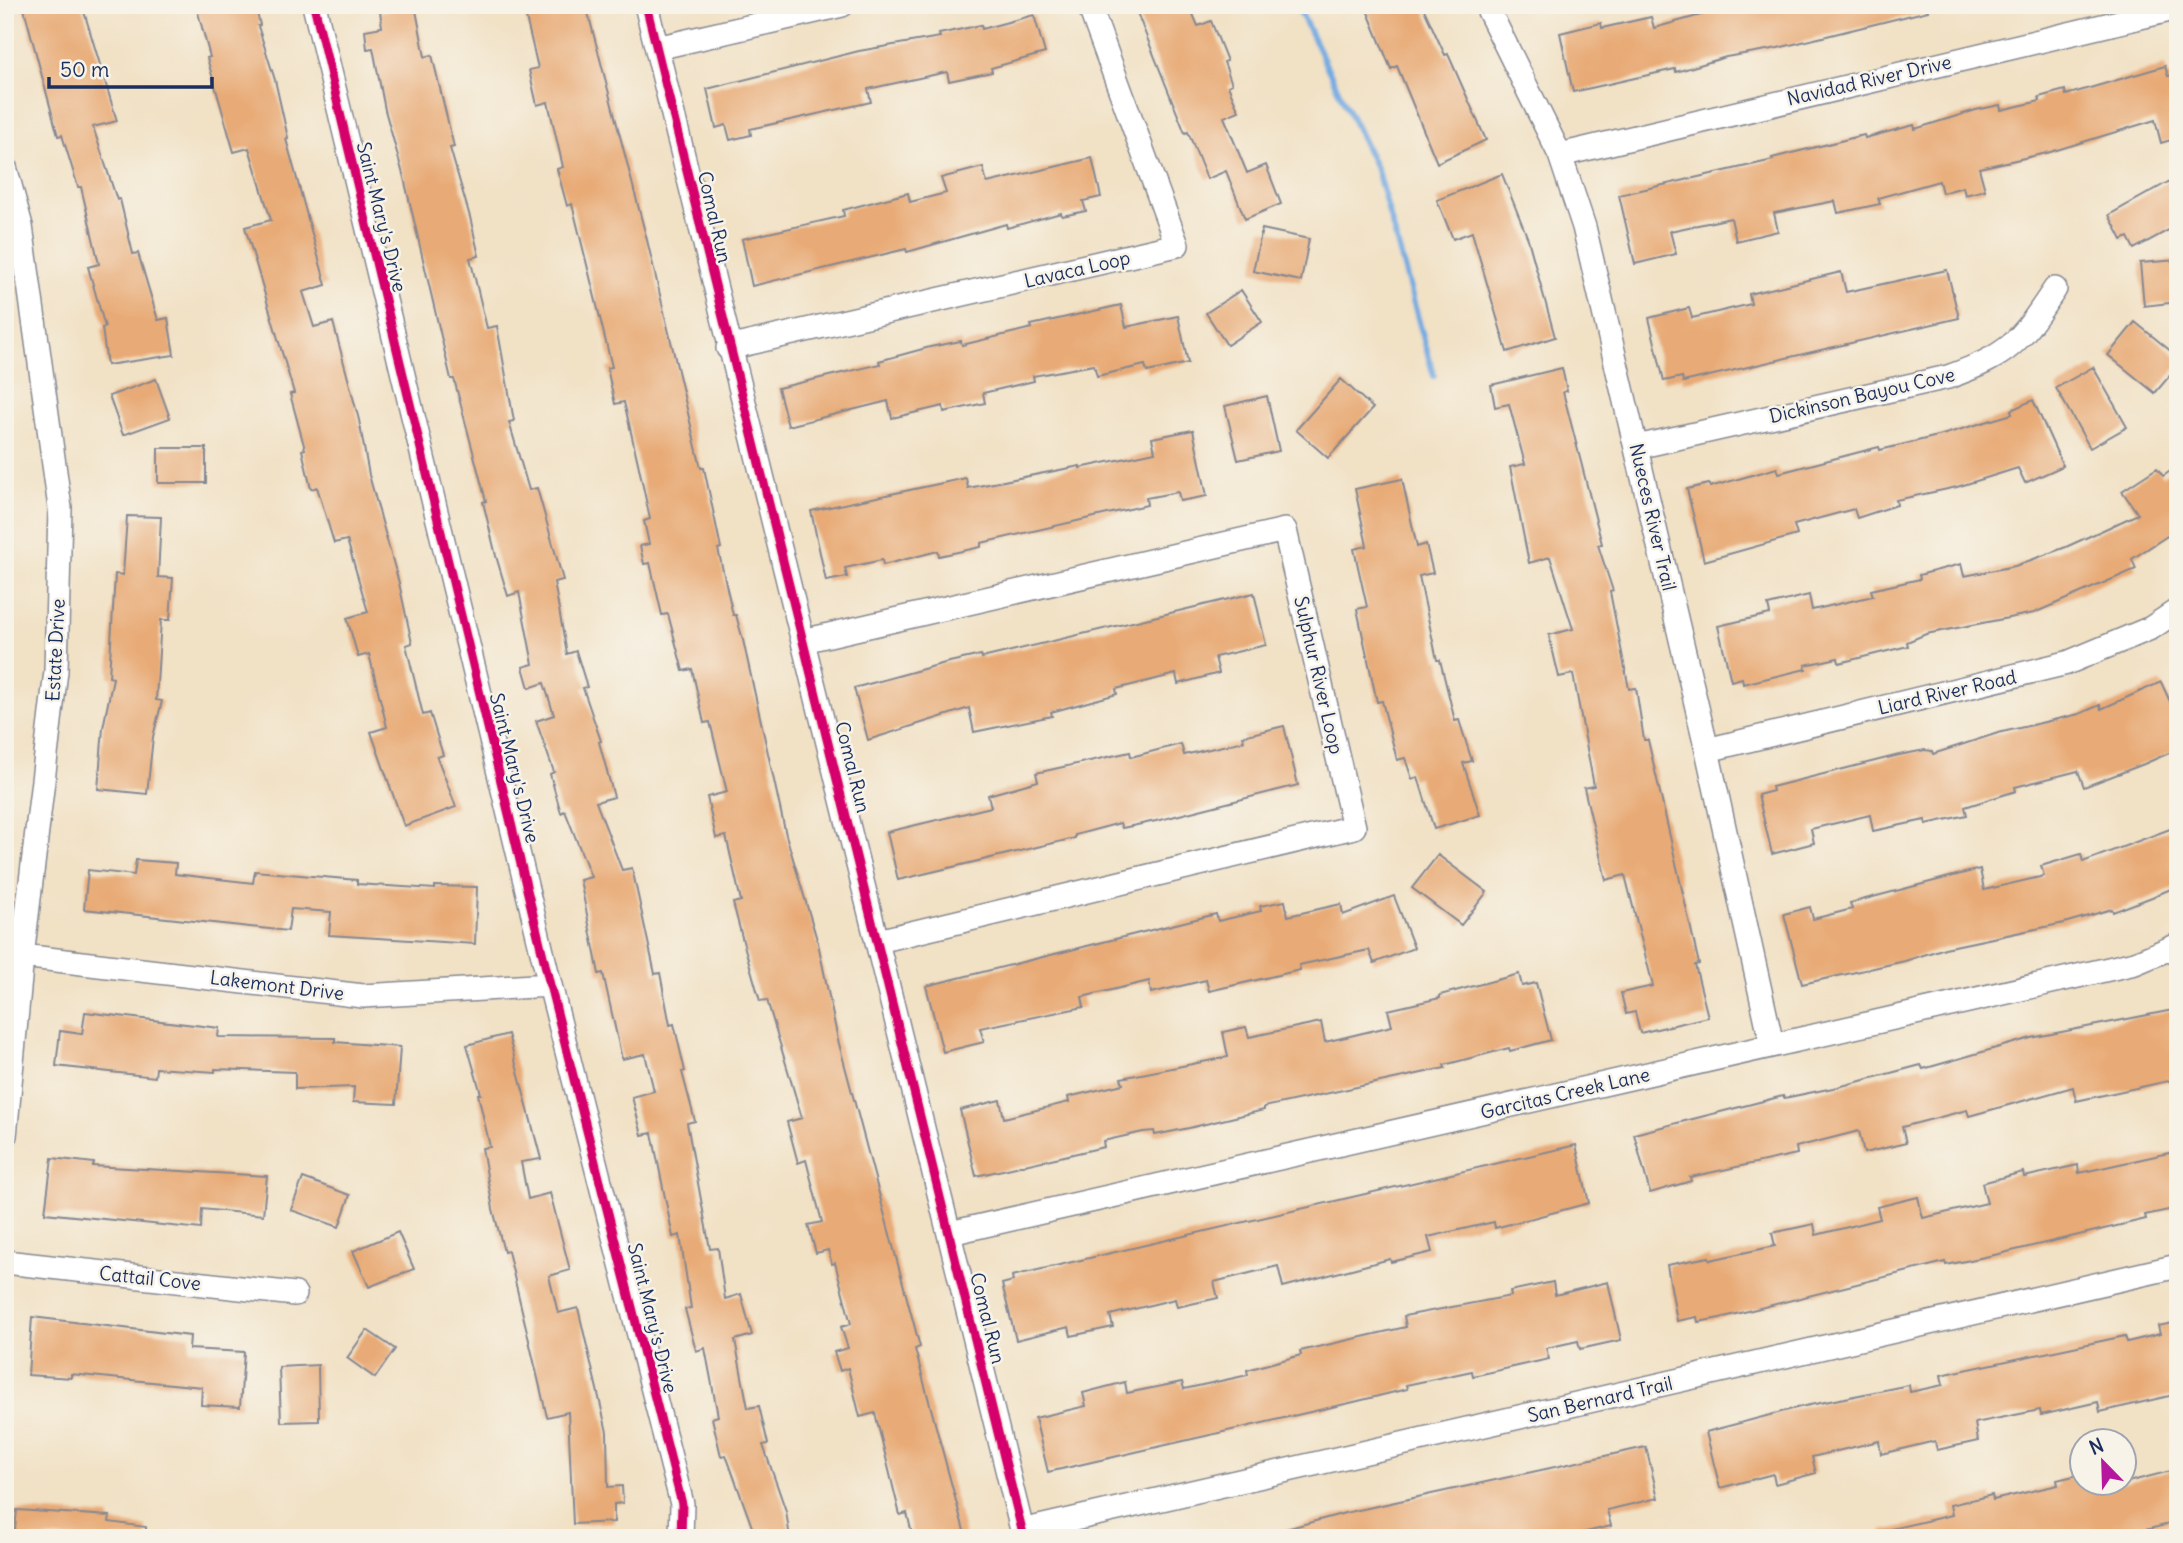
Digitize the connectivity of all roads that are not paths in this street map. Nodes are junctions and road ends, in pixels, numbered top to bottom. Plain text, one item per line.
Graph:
1 (314, 5) edge
2 (646, 5) edge
3 (842, 5) edge
4 (1089, 5) edge
5 (1486, 5) edge
6 (2178, 8) edge
7 (657, 48) junction
8 (1560, 155) junction
9 (5, 167) edge
10 (13, 228) edge
11 (2055, 289) dead end
12 (728, 348) junction
13 (1637, 447) junction
14 (2178, 611) edge
15 (803, 642) junction
16 (1707, 750) junction
17 (878, 941) junction
18 (2178, 945) edge
19 (13, 956) edge
20 (550, 985) junction
21 (1772, 1045) junction
22 (5, 1136) edge
23 (950, 1233) junction
24 (5, 1262) edge
25 (2178, 1266) edge
26 (295, 1294) dead end
27 (1023, 1535) edge
28 (681, 1538) edge

1 - 20 street, Saint Mary's Drive
2 - 7 street, Comal Run
3 - 7 street
4 - 12 street, Lavaca Loop
5 - 8 street, Nueces River Trail
6 - 8 street, Navidad River Drive
7 - 12 street, Comal Run
8 - 13 street, Nueces River Trail
9 - 10 street, Estate Drive
10 - 19 street, Estate Drive
11 - 13 street, Dickinson Bayou Cove
12 - 15 street, Comal Run
13 - 16 street, Nueces River Trail
14 - 16 street, Liard River Road
15 - 17 street, Comal Run
15 - 17 street, Sulphur River Loop
16 - 21 street, Nueces River Trail
17 - 23 street, Comal Run
18 - 21 street, Garcitas Creek Lane
19 - 20 street, Lakemont Drive
19 - 22 street, Estate Drive
20 - 28 street, Saint Mary's Drive
21 - 23 street, Garcitas Creek Lane
23 - 27 street, Comal Run
24 - 26 street, Cattail Cove
25 - 27 street, San Bernard Trail

